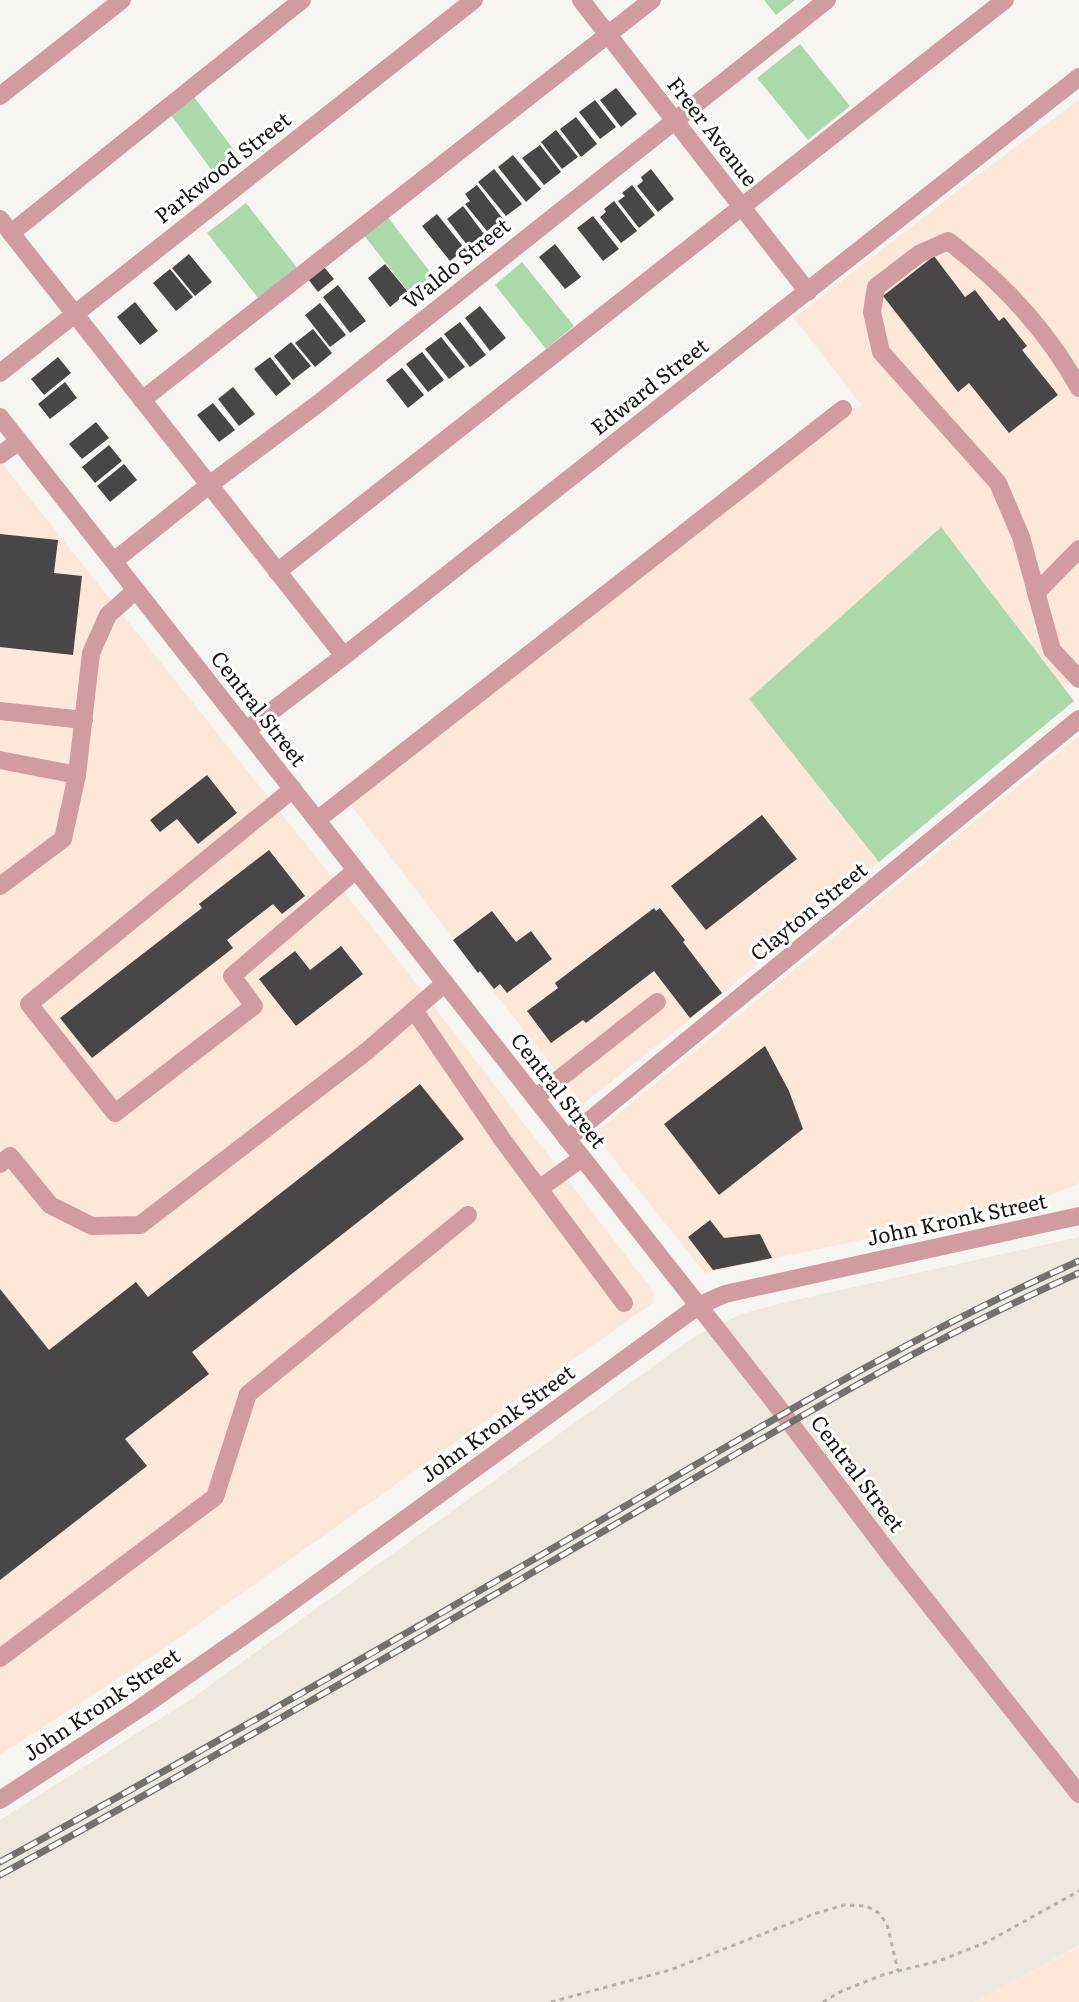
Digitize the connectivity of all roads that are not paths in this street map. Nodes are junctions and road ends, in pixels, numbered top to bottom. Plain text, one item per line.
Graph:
1 (122, 0) edge
2 (302, 0) edge
3 (474, 0) edge
4 (580, 0) edge
5 (651, 0) edge
6 (827, 0) edge
7 (1005, 0) edge
8 (608, 35) junction
9 (1079, 77) edge
10 (0, 96) edge
11 (674, 120) junction
12 (741, 206) junction
13 (5, 226) edge
14 (807, 291) junction
15 (74, 313) junction
16 (0, 374) edge
17 (1079, 388) edge
18 (142, 400) junction
19 (843, 409) dead end
20 (0, 417) edge
21 (18, 441) junction
22 (0, 455) edge
23 (209, 485) junction
24 (1079, 549) edge
25 (114, 561) junction
26 (278, 572) junction
27 (136, 590) junction
28 (1036, 593) junction
29 (344, 656) junction
30 (1079, 679) edge
31 (0, 711) edge
32 (1079, 718) edge
33 (84, 720) junction
34 (247, 730) junction
35 (0, 760) edge
36 (77, 775) junction
37 (293, 789) junction
38 (317, 820) junction
39 (356, 870) junction
40 (0, 885) edge
41 (445, 983) junction
42 (657, 1002) dead end
43 (414, 1010) junction
44 (535, 1098) junction
45 (567, 1139) junction
46 (582, 1158) junction
47 (0, 1164) edge
48 (539, 1190) junction
49 (468, 1215) dead end
50 (1079, 1216) edge
51 (624, 1303) dead end
52 (698, 1306) junction
53 (0, 1658) edge
54 (1079, 1794) edge
55 (0, 1800) edge

1 - 10 street
2 - 13 street
3 - 15 street, Parkwood Street
4 - 8 street, Freer Avenue
5 - 8 street
6 - 11 street, Waldo Street
7 - 12 street
8 - 11 street, Freer Avenue
8 - 18 street
9 - 14 street, Edward Street
11 - 12 street, Freer Avenue
11 - 23 street, Waldo Street
12 - 14 street, Freer Avenue
12 - 26 street
13 - 15 street
14 - 29 street, Edward Street
15 - 16 street, Parkwood Street
15 - 18 street
17 - 28 street
18 - 23 street
19 - 38 street
20 - 21 street, Central Street
21 - 22 street
21 - 25 street, Central Street
23 - 25 street, Waldo Street
23 - 26 street
24 - 28 street
25 - 27 street, Central Street
26 - 29 street
27 - 33 street
27 - 34 street, Central Street
28 - 30 street
29 - 34 street, Edward Street
31 - 33 street
32 - 45 street, Clayton Street
33 - 36 street
34 - 37 street, Central Street
35 - 36 street
36 - 40 street
37 - 38 street, Central Street
37 - 39 street
38 - 39 street, Central Street
39 - 41 street, Central Street
41 - 43 street
41 - 44 street, Central Street
42 - 44 street
43 - 47 street
43 - 48 street
44 - 45 street, Central Street
45 - 46 street, Central Street
46 - 48 street
46 - 52 street, Central Street
48 - 51 street
49 - 53 street
50 - 52 street, John Kronk Street
52 - 54 street, Central Street
52 - 55 street, John Kronk Street

